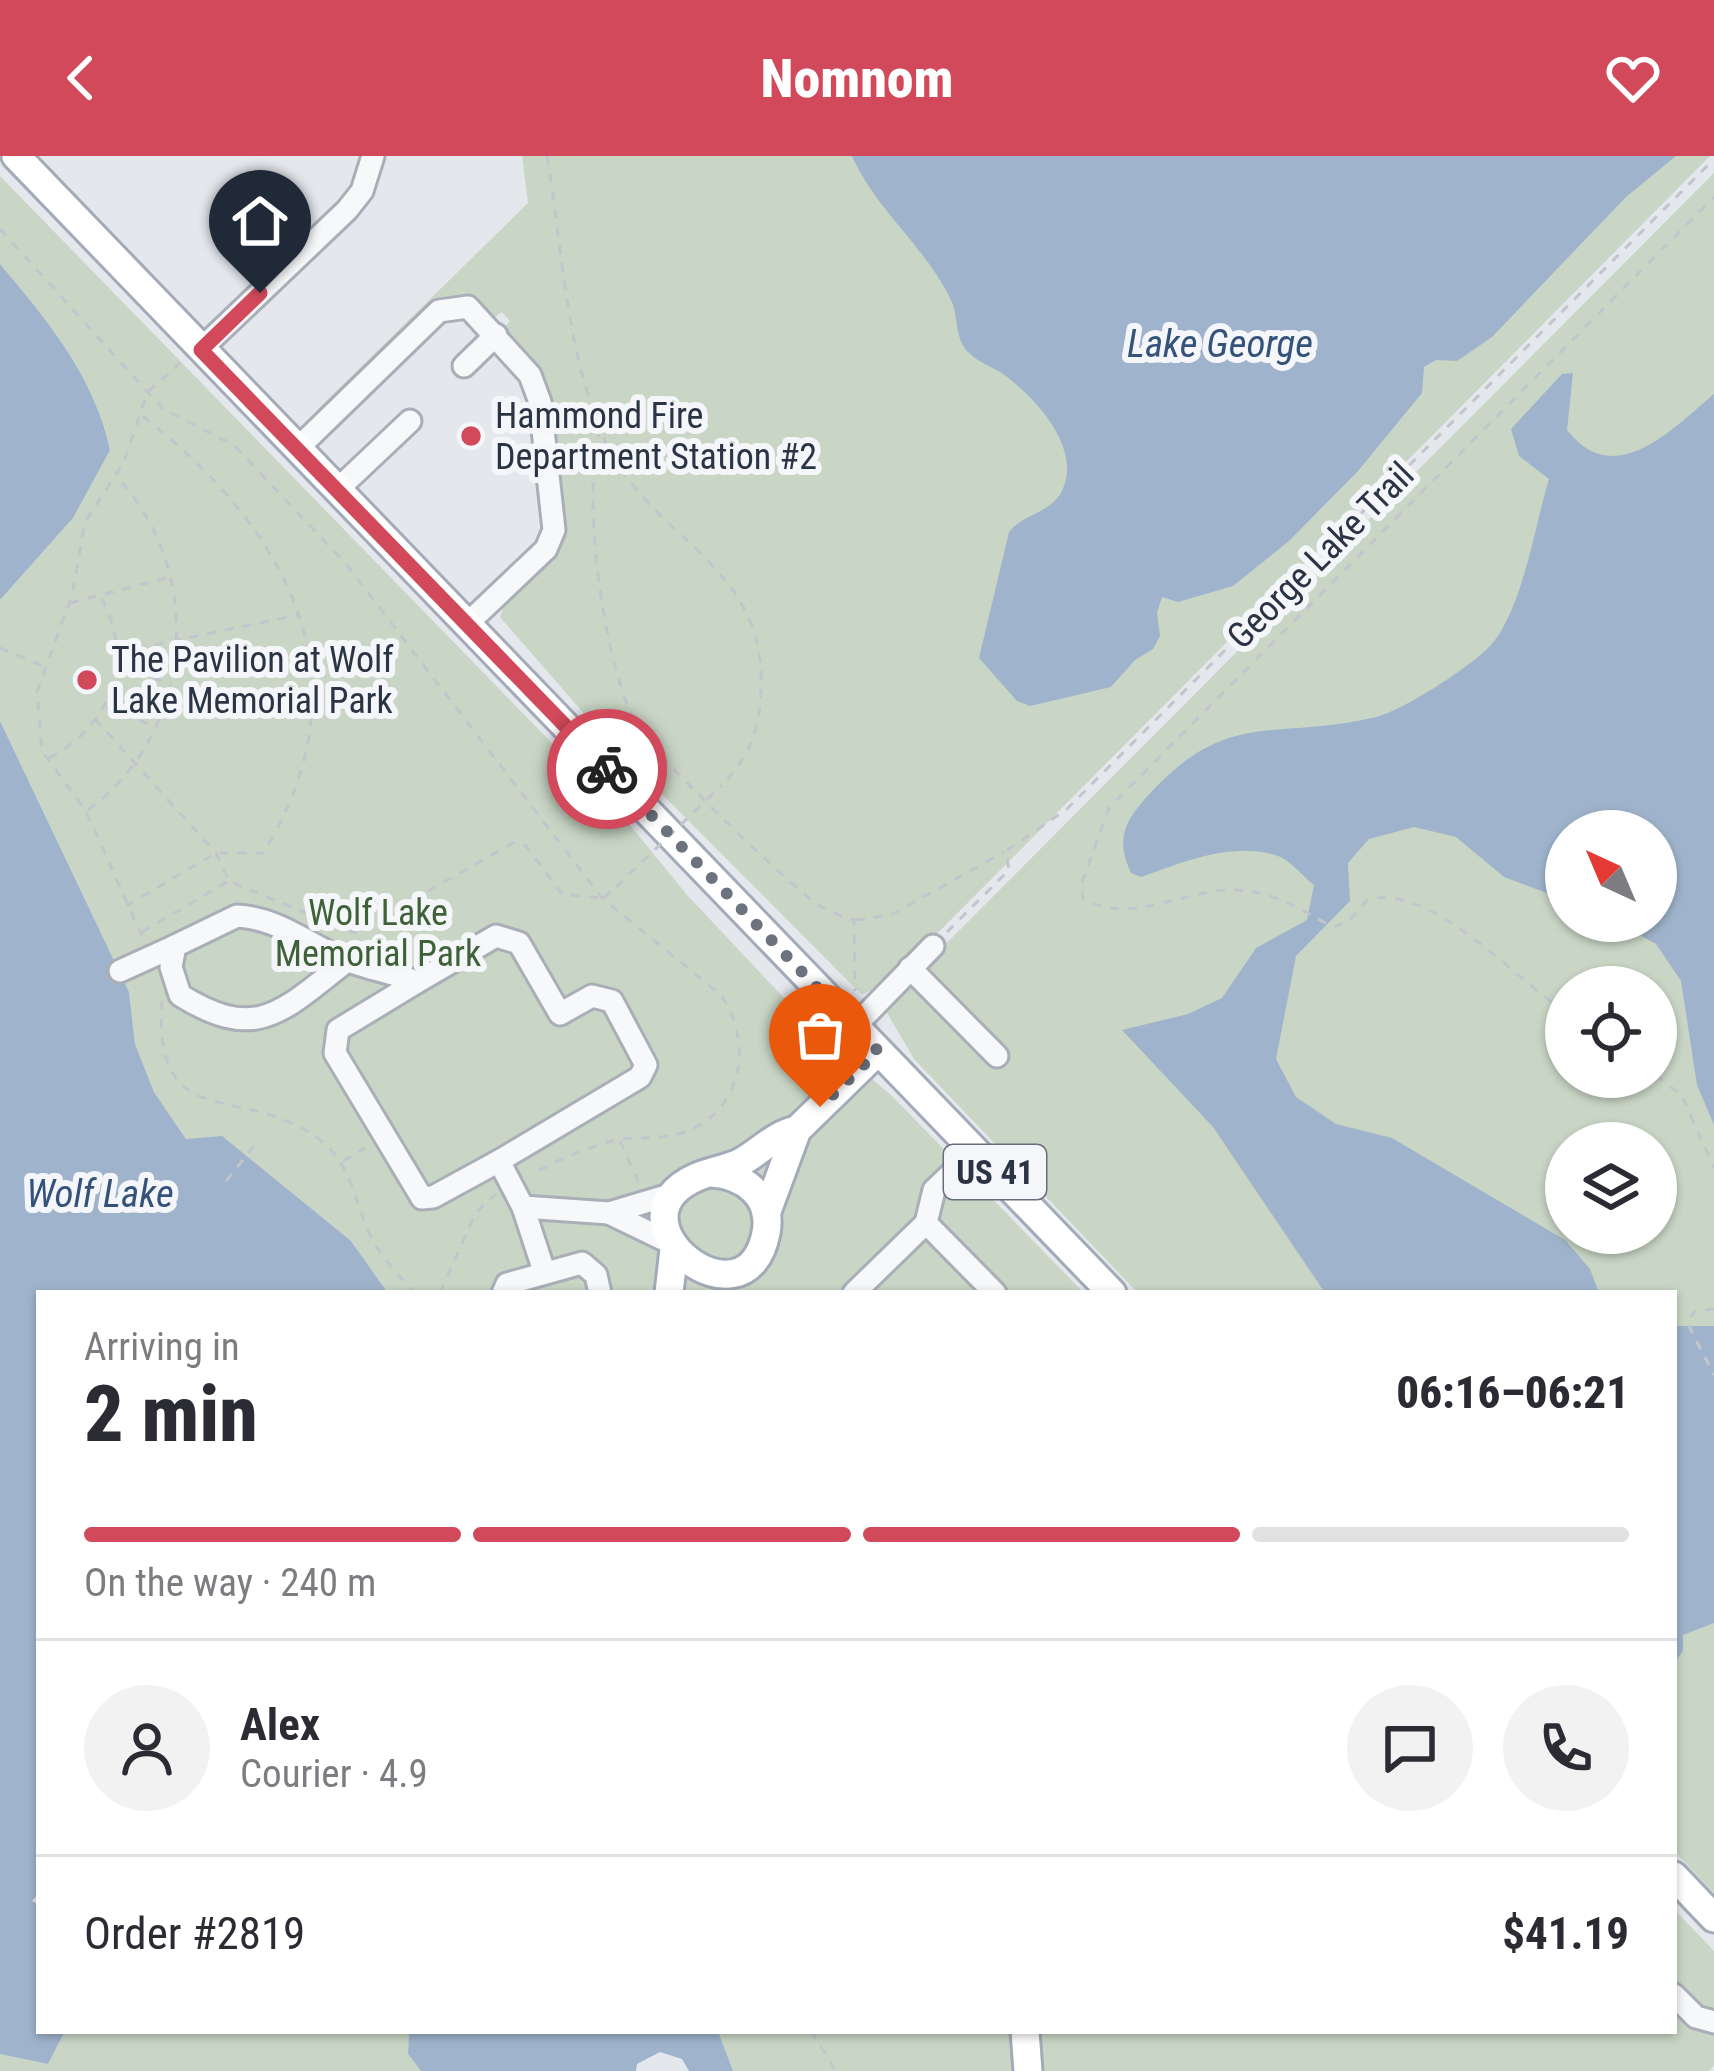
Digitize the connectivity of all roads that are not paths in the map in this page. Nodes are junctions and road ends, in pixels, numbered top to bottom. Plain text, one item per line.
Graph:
1 (16, 156) edge
2 (373, 156) edge
3 (496, 335) junction
4 (201, 350) junction
5 (464, 366) dead end
6 (410, 421) dead end
7 (297, 449) junction
8 (337, 490) junction
9 (467, 624) junction
10 (175, 946) junction
11 (933, 946) road end
12 (346, 961) junction
13 (910, 968) junction
14 (120, 971) dead end
15 (417, 982) junction
16 (855, 1026) junction
17 (878, 1051) junction
18 (998, 1056) dead end
19 (796, 1130) junction
20 (975, 1151) junction
21 (499, 1161) junction
22 (712, 1173) junction
23 (676, 1193) junction
24 (523, 1207) junction
25 (609, 1213) junction
26 (766, 1214) junction
27 (926, 1222) junction
28 (672, 1246) junction
29 (738, 1269) junction
30 (544, 1271) junction
31 (504, 1290) edge
32 (599, 1290) edge
33 (669, 1290) edge
34 (711, 1290) edge
35 (857, 1290) edge
36 (992, 1290) edge
37 (1109, 1290) edge
38 (1677, 1879) edge
39 (1714, 1918) edge
40 (1677, 1998) edge
41 (1714, 2022) edge
42 (1024, 2034) edge
43 (1028, 2071) edge

1 - 4 main road, US 41
2 - 4 street
3 - 5 street
3 - 7 street
3 - 9 street
4 - 7 main road, US 41
6 - 8 street
7 - 8 main road, US 41
8 - 9 main road, US 41
9 - 16 main road, US 41
10 - 12 street
10 - 12 street
10 - 14 street
11 - 13 street
12 - 15 street
13 - 16 street
13 - 18 street
15 - 21 street
15 - 21 street
16 - 17 main road, US 41
17 - 19 main road
17 - 20 main road, US 41
19 - 22 main road
19 - 26 main road
20 - 27 street
20 - 37 main road, US 41
21 - 24 street
22 - 23 main road
22 - 26 main road
23 - 25 street
23 - 28 main road
24 - 25 street
24 - 30 street
25 - 28 street
26 - 29 main road
27 - 35 street
27 - 36 street
28 - 29 main road
28 - 33 main road
29 - 34 main road
30 - 31 street
30 - 32 street
38 - 39 main road
40 - 41 street
42 - 43 main road

